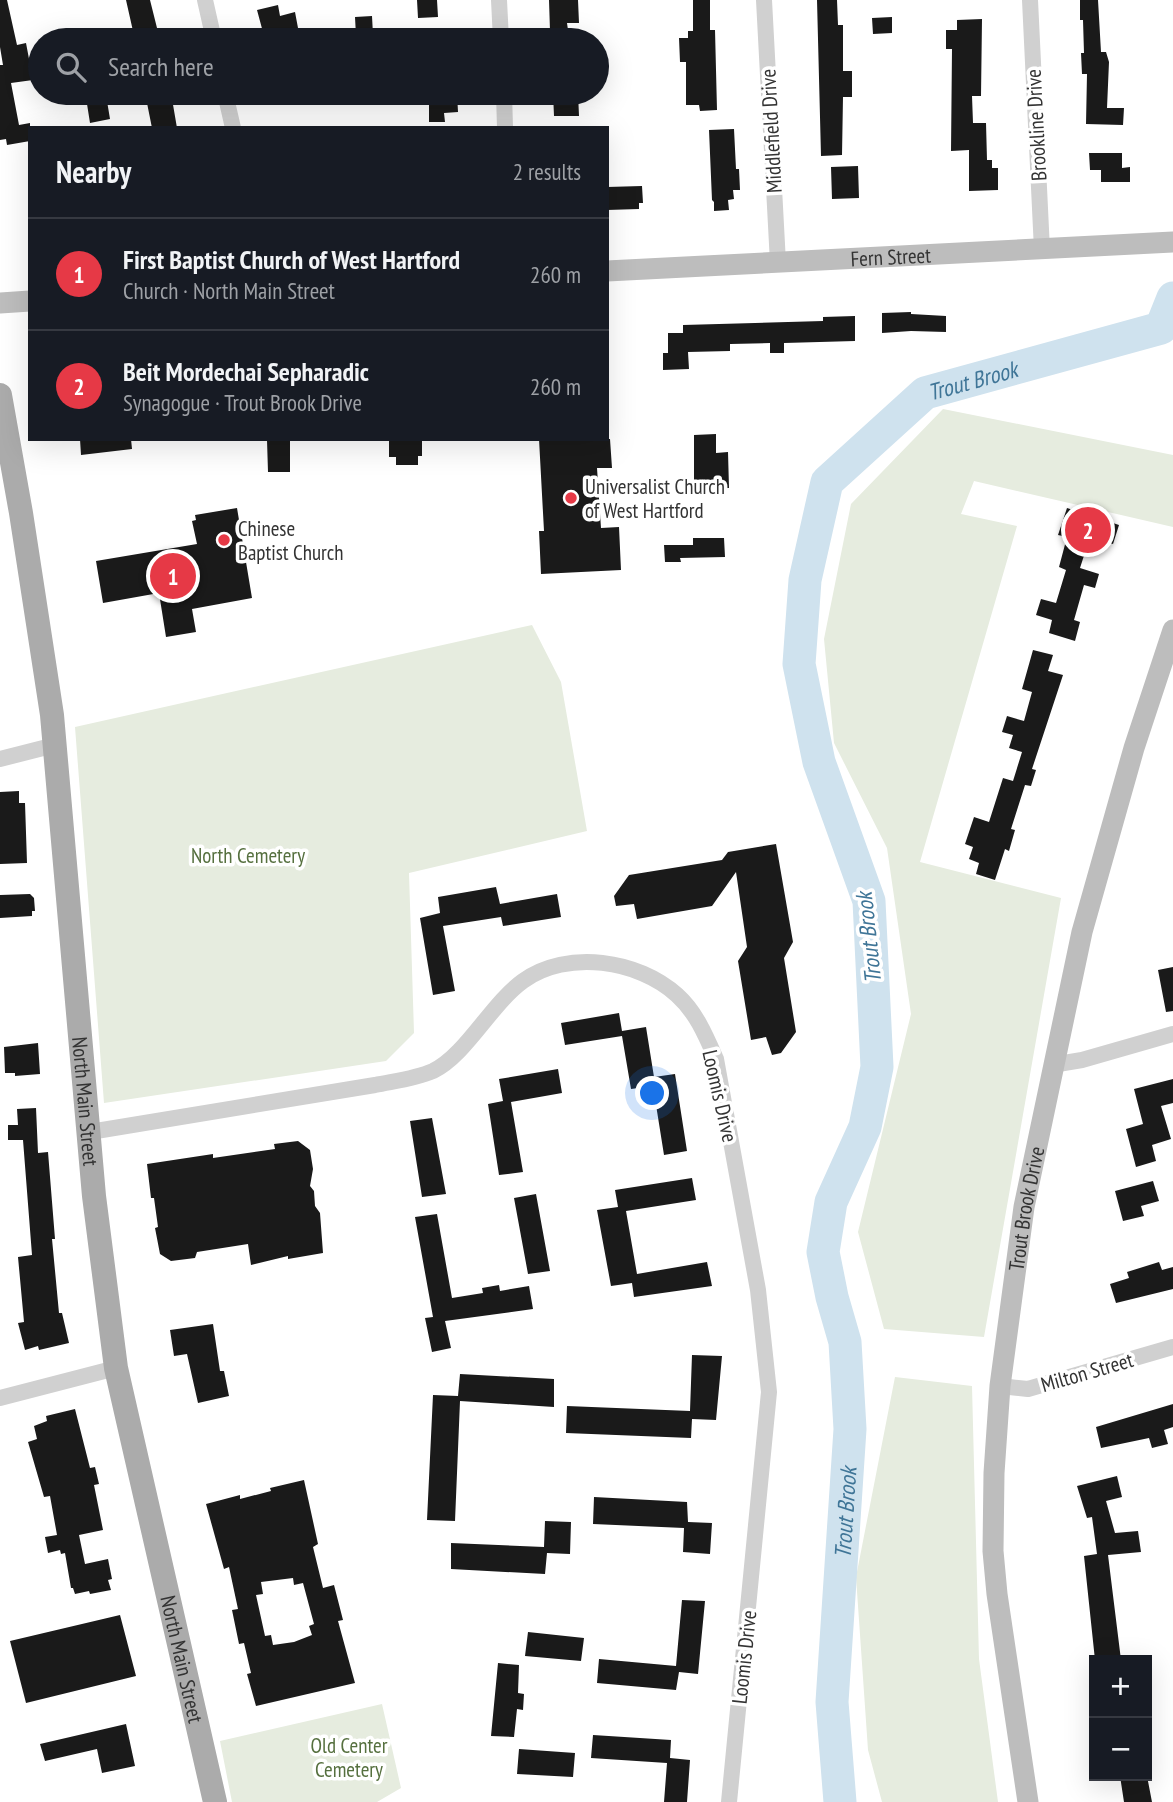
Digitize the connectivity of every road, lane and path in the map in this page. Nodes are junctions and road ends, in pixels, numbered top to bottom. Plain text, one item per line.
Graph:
1 (205, 0) edge
2 (499, 0) edge
3 (764, 0) edge
4 (1030, 0) edge
5 (211, 28) edge
6 (500, 28) edge
7 (228, 105) edge
8 (504, 105) edge
9 (233, 126) edge
10 (505, 126) edge
11 (1173, 242) edge
12 (1042, 250) junction
13 (778, 263) junction
14 (609, 271) edge
15 (28, 301) edge
16 (0, 303) edge
17 (0, 395) edge
18 (1173, 630) edge
19 (55, 745) junction
20 (0, 758) edge
21 (1173, 1034) edge
22 (1052, 1065) junction
23 (90, 1132) junction
24 (1173, 1347) edge
25 (116, 1368) junction
26 (1000, 1386) junction
27 (0, 1398) edge
28 (215, 1802) edge
29 (729, 1802) edge
30 (1028, 1802) edge

1 - 5 street
2 - 6 street
3 - 13 street, Middlefield Drive
4 - 12 street, Brookline Drive
7 - 9 street
8 - 10 street
11 - 12 main road, Fern Street
12 - 13 main road, Fern Street
13 - 14 main road, Fern Street
15 - 16 main road
17 - 19 main road, North Main Street
18 - 22 main road, Trout Brook Drive
19 - 20 street
19 - 23 main road, North Main Street
21 - 22 street
22 - 26 main road, Trout Brook Drive
23 - 25 main road, North Main Street
23 - 29 street, Loomis Drive
24 - 26 street, Milton Street
25 - 27 street
25 - 28 main road, North Main Street
26 - 30 main road, Trout Brook Drive

